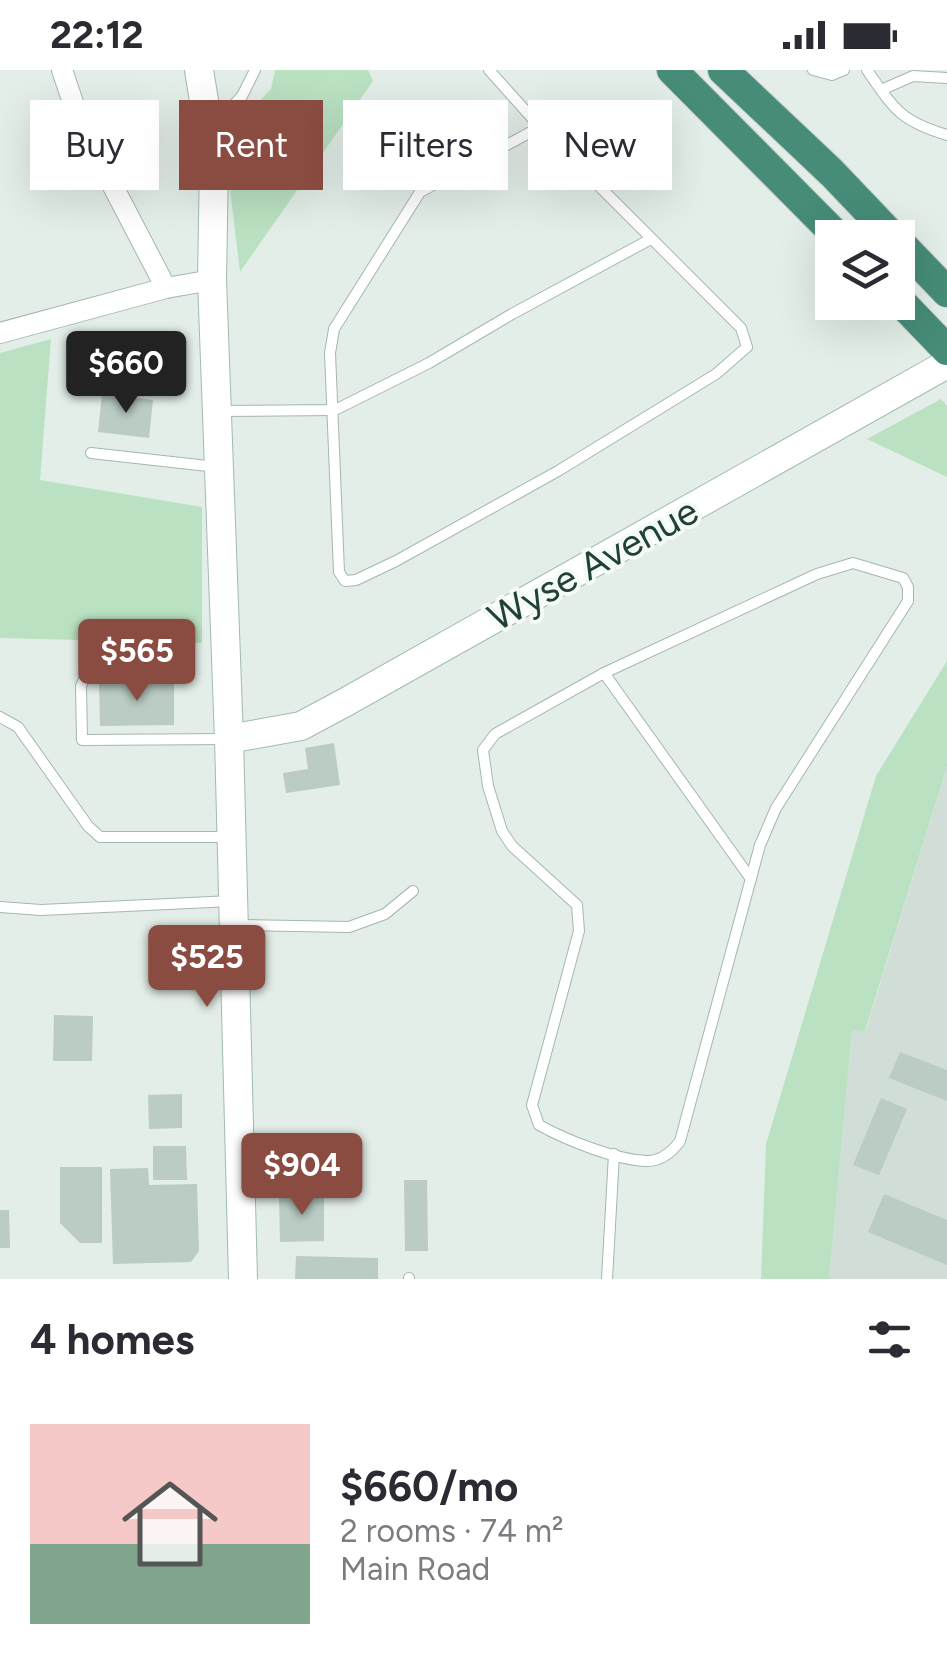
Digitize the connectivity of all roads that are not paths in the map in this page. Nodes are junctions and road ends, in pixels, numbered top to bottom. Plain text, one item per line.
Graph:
1 (62, 70) edge
2 (199, 70) edge
3 (255, 70) edge
4 (489, 70) edge
5 (672, 70) edge
6 (722, 70) edge
7 (813, 70) edge
8 (844, 70) edge
9 (867, 70) edge
10 (947, 78) edge
11 (881, 90) junction
12 (205, 100) edge
13 (238, 100) edge
14 (528, 114) edge
15 (528, 133) edge
16 (947, 136) edge
17 (214, 190) edge
18 (602, 190) edge
19 (821, 220) edge
20 (878, 220) edge
21 (651, 240) junction
22 (915, 259) edge
23 (212, 280) junction
24 (166, 288) junction
25 (947, 292) edge
26 (915, 316) edge
27 (0, 333) edge
28 (947, 350) edge
29 (947, 364) edge
30 (335, 410) junction
31 (216, 411) junction
32 (91, 453) dead end
33 (217, 468) junction
34 (185, 670) dead end
35 (604, 673) junction
36 (0, 717) edge
37 (229, 739) junction
38 (232, 836) junction
39 (751, 879) junction
40 (413, 892) dead end
41 (0, 908) edge
42 (234, 913) junction
43 (614, 1154) junction
44 (242, 1279) edge
45 (607, 1279) edge

1 - 24 street
2 - 12 main road
3 - 13 lane
4 - 14 lane
5 - 19 highway
6 - 20 highway
7 - 8 lane
9 - 11 lane
10 - 11 lane
11 - 16 lane
15 - 30 lane
17 - 23 main road
18 - 21 lane
21 - 30 lane
21 - 30 lane
22 - 25 highway
23 - 24 street
23 - 31 main road
24 - 27 street
26 - 28 highway
29 - 37 main road, Wyse Avenue
30 - 31 lane
31 - 33 main road
32 - 33 lane
33 - 37 main road
34 - 37 lane
35 - 39 lane
35 - 39 lane
35 - 43 lane
36 - 38 lane
37 - 38 main road
38 - 42 main road
39 - 43 lane
40 - 42 lane
41 - 42 lane
42 - 44 main road
43 - 45 lane

